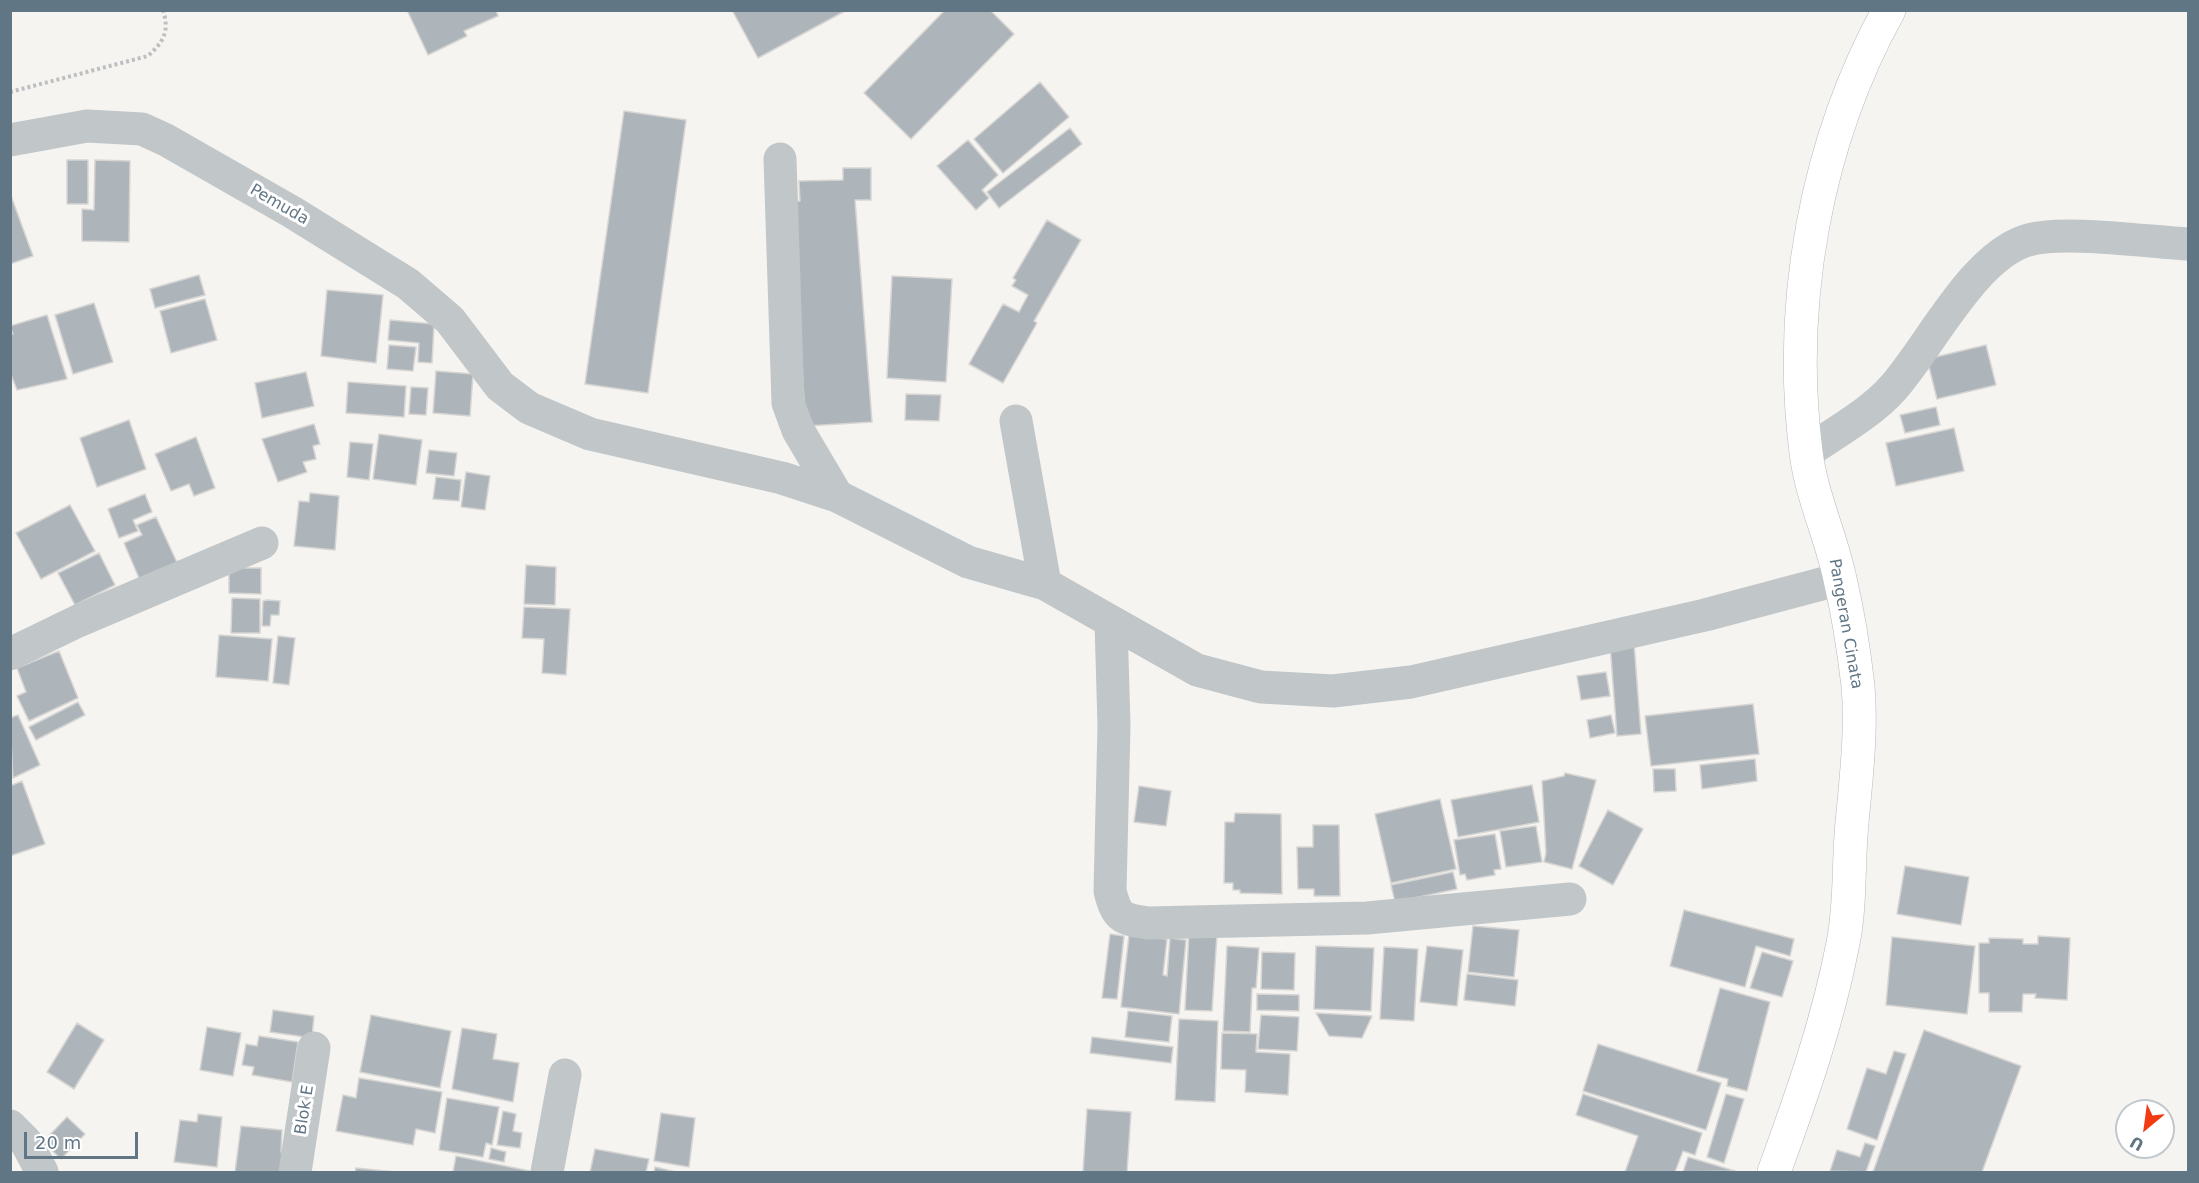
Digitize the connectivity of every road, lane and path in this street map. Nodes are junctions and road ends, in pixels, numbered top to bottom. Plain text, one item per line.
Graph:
1 (164, 10) edge
2 (1889, 10) edge
3 (10, 93) edge
4 (10, 140) edge
5 (780, 159) dead end
6 (2188, 244) edge
7 (1016, 421) dead end
8 (1806, 453) junction
9 (837, 496) junction
10 (262, 543) dead end
11 (1840, 579) junction
12 (1045, 584) junction
13 (1111, 622) junction
14 (10, 654) edge
15 (1570, 899) dead end
16 (314, 1048) dead end
17 (565, 1075) dead end
18 (10, 1126) edge
19 (42, 1173) edge
20 (295, 1173) edge
21 (547, 1173) edge
22 (1774, 1173) edge

1 - 3 path
2 - 8 street, Pangeran Cinata
4 - 9 street, Pemuda
5 - 9 street
6 - 8 street
7 - 12 street
8 - 11 street, Pangeran Cinata
9 - 12 street, Pemuda
10 - 14 street
11 - 13 street, Pemuda
11 - 22 street, Pangeran Cinata
12 - 13 street, Pemuda
13 - 15 street
16 - 20 street, Blok E
17 - 21 street
18 - 19 street

